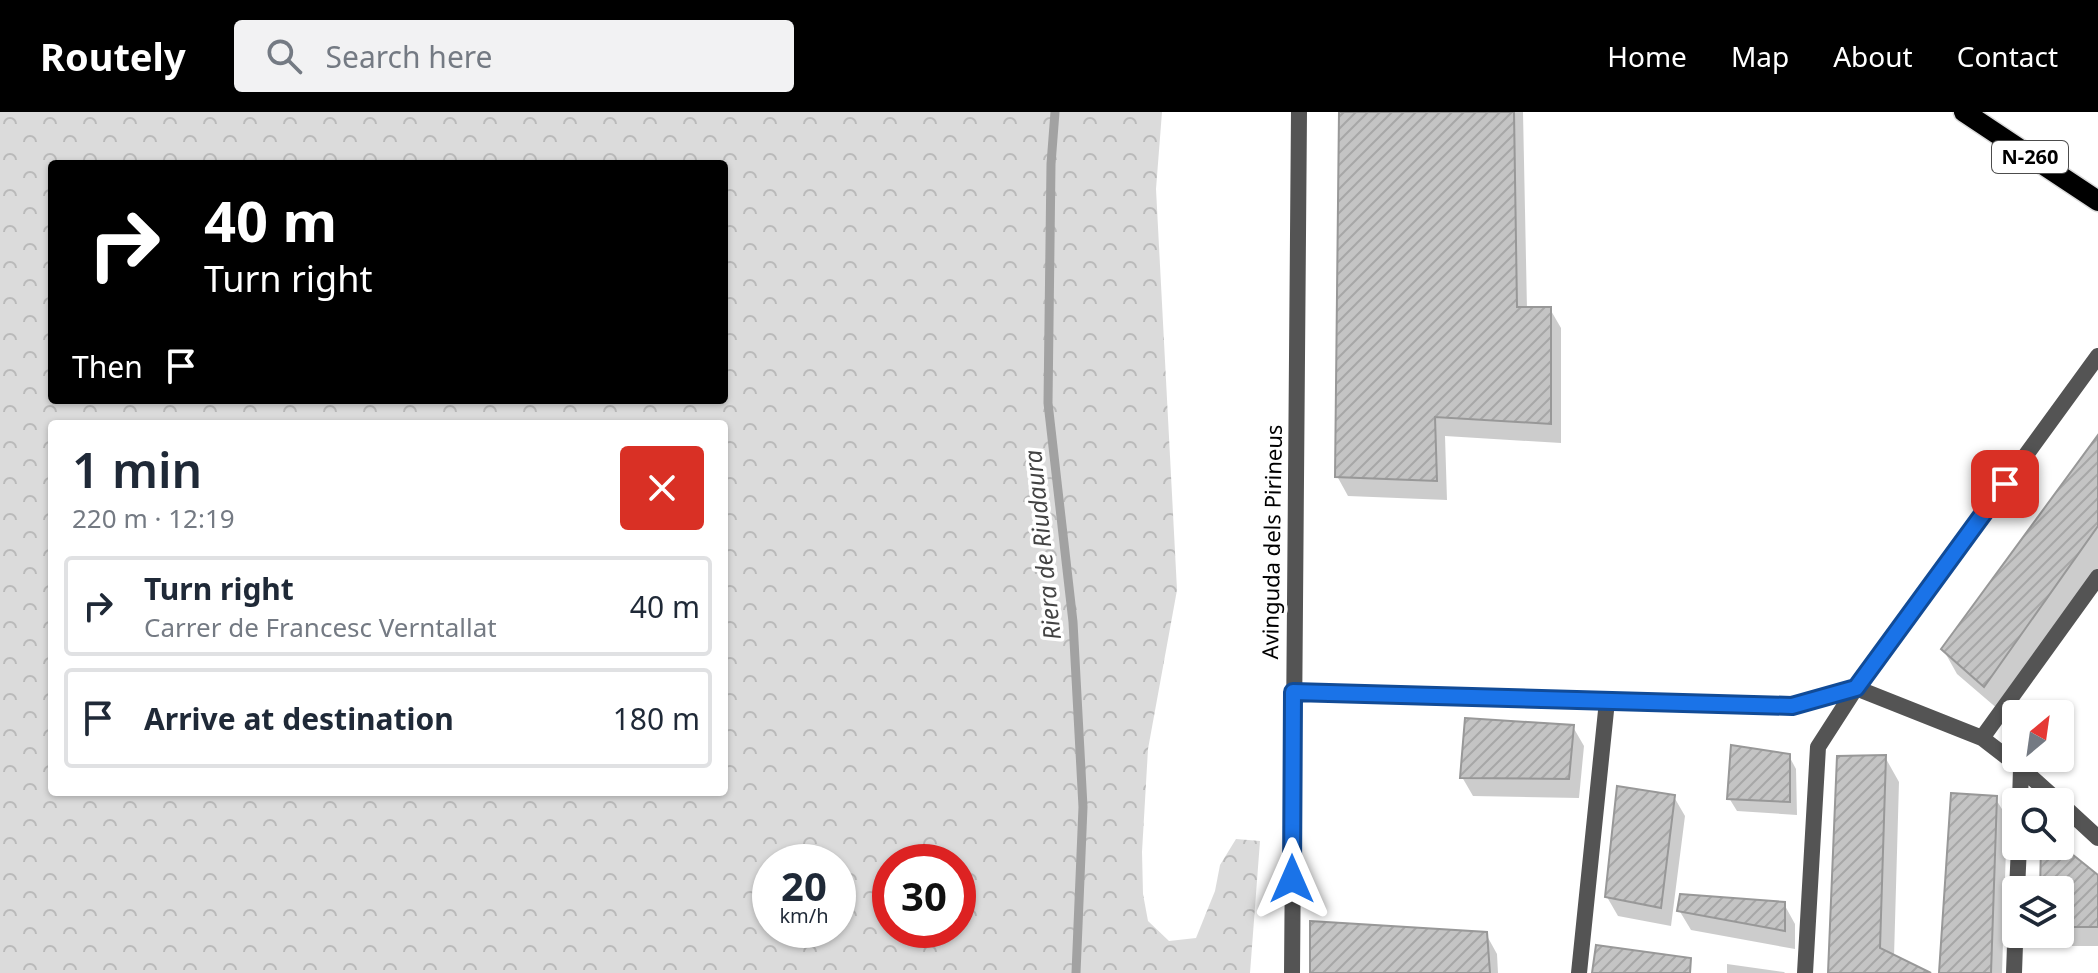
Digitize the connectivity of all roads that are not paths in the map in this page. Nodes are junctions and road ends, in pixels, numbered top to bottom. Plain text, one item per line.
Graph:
1 (1299, 112) edge
2 (1964, 112) edge
3 (2098, 201) edge
4 (2098, 356) edge
5 (2098, 577) edge
6 (1856, 688) junction
7 (1293, 692) junction
8 (1607, 701) junction
9 (1982, 738) junction
10 (2002, 753) edge
11 (2025, 772) edge
12 (2043, 788) edge
13 (2074, 816) edge
14 (2098, 838) edge
15 (2015, 948) edge
16 (1292, 973) edge
17 (1579, 973) edge
18 (1805, 973) edge
19 (2014, 973) edge

1 - 7 street, Avinguda dels Pirineus
2 - 3 main road, N-260
4 - 6 street
5 - 9 street
6 - 8 street
6 - 9 street
6 - 18 street
7 - 8 street
7 - 16 street, Avinguda dels Pirineus
8 - 17 street
9 - 10 street
11 - 12 street
13 - 14 street
15 - 19 street

